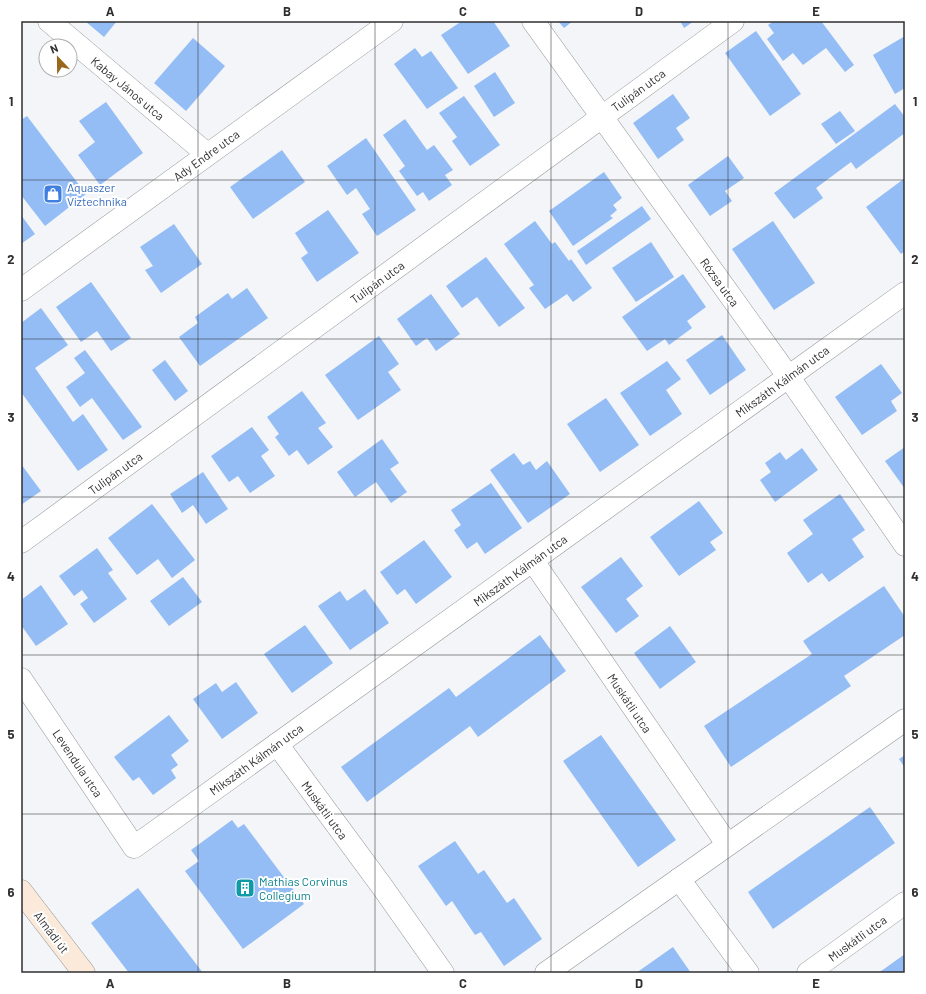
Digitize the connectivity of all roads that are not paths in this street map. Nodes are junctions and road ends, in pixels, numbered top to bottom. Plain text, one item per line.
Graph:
1 (49, 21) edge
2 (392, 21) edge
3 (533, 21) edge
4 (733, 21) edge
5 (602, 117) junction
6 (207, 154) junction
7 (21, 290) edge
8 (905, 293) edge
9 (788, 376) junction
10 (21, 542) edge
11 (905, 545) edge
12 (533, 561) junction
13 (21, 679) edge
14 (905, 720) edge
15 (277, 744) junction
16 (727, 844) junction
17 (134, 847) joint
18 (679, 879) junction
19 (21, 891) edge
20 (905, 903) edge
21 (84, 973) edge
22 (443, 973) edge
23 (546, 973) edge
24 (748, 973) edge
25 (808, 973) edge

1 - 6 street, Kabay János utca
2 - 6 street, Ady Endre utca
3 - 5 street, Rózsa utca
4 - 5 street, Tulipán utca
5 - 9 street, Rózsa utca
5 - 10 street, Tulipán utca
6 - 7 street, Ady Endre utca
8 - 9 street, Mikszáth Kálmán utca
9 - 11 street, Rózsa utca
9 - 12 street, Mikszáth Kálmán utca
12 - 15 street, Mikszáth Kálmán utca
12 - 16 street, Muskátli utca
13 - 17 street, Levendula utca
14 - 16 street
15 - 17 street, Mikszáth Kálmán utca
15 - 22 street, Muskátli utca
16 - 18 street
18 - 23 street
18 - 24 street
19 - 21 street, Almádi út
20 - 25 street, Muskátli utca

